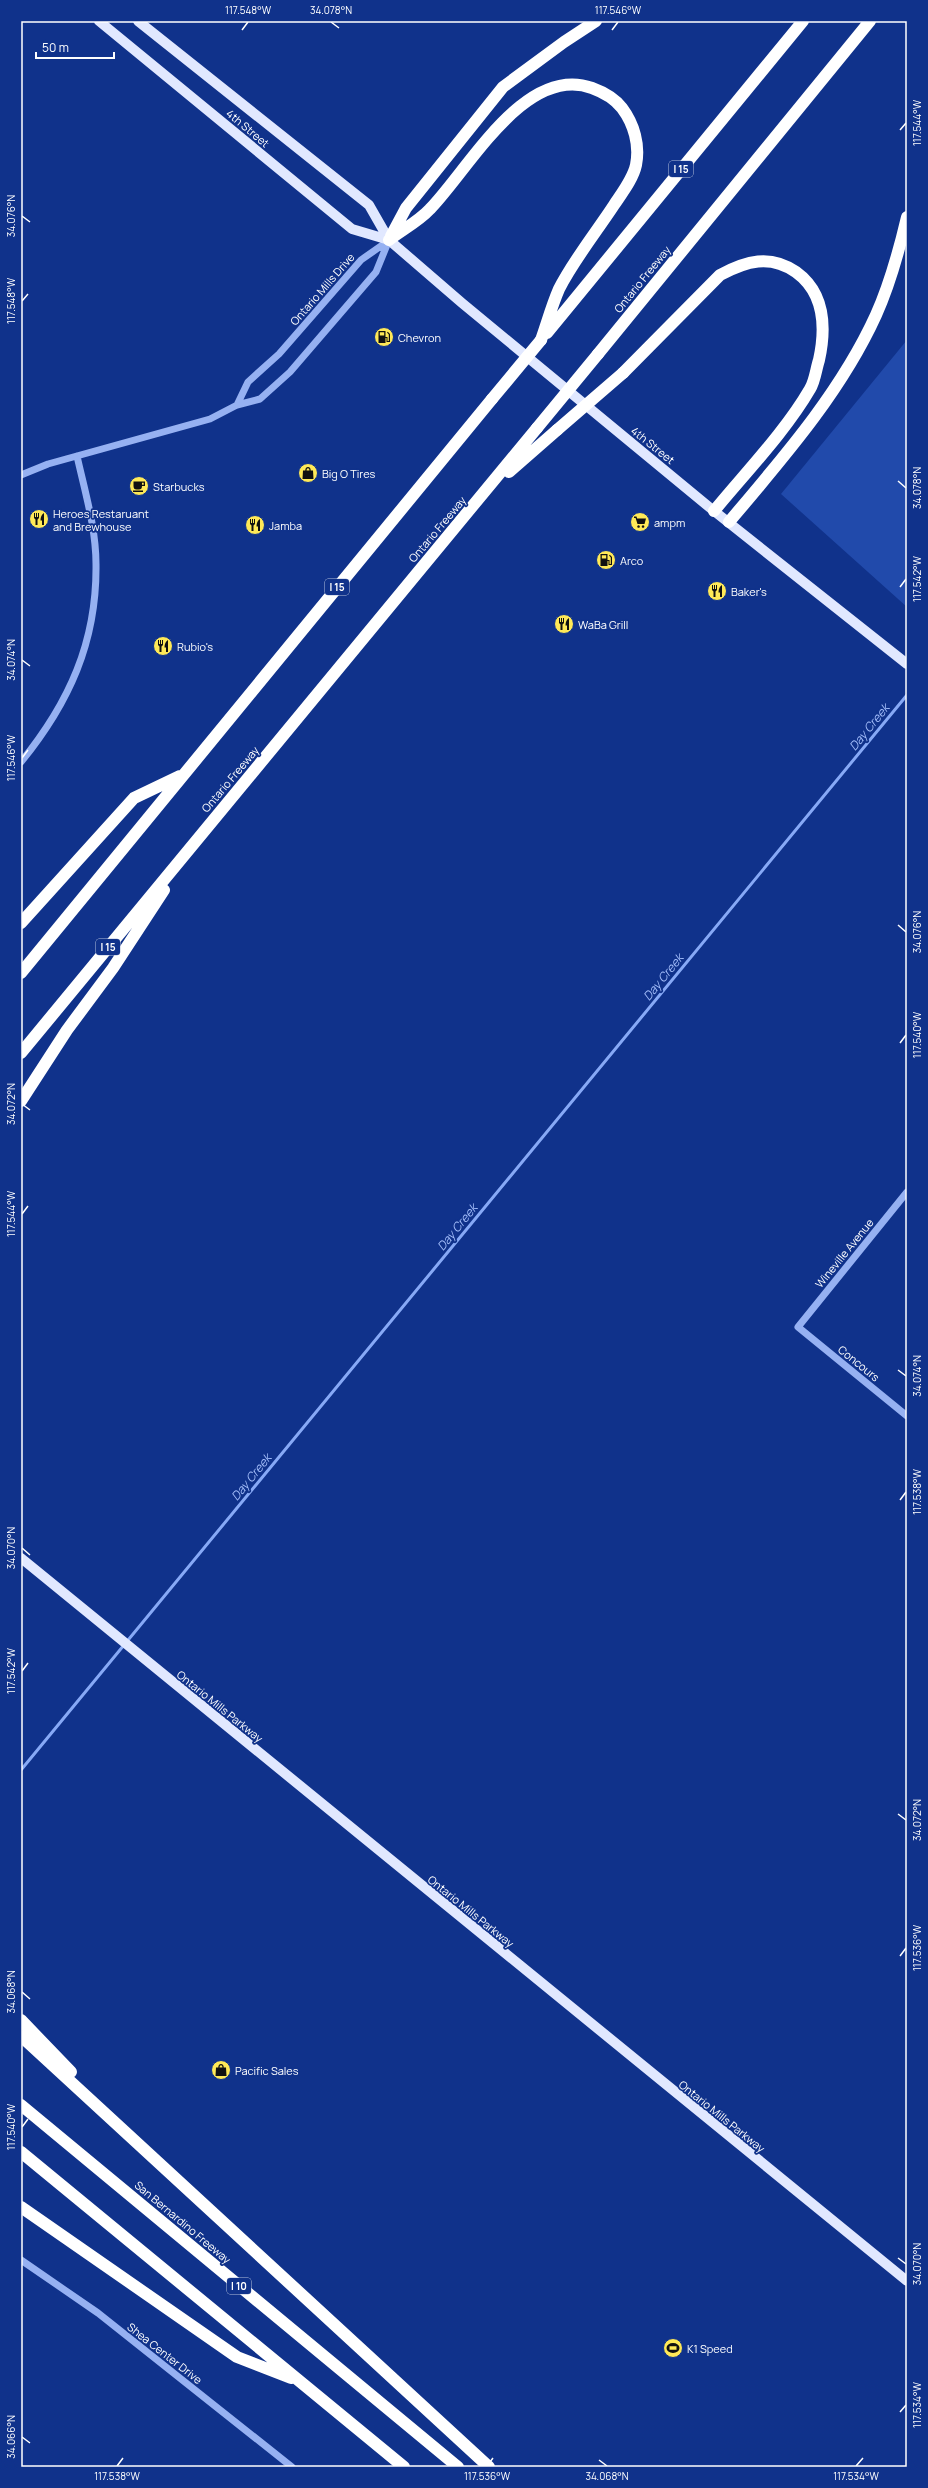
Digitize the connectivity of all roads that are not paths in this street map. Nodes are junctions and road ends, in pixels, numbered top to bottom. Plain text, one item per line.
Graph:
1 (99, 21) edge
2 (138, 21) edge
3 (596, 21) edge
4 (803, 21) edge
5 (870, 21) edge
6 (907, 217) edge
7 (389, 240) junction
8 (555, 315) junction
9 (237, 405) junction
10 (77, 456) junction
11 (21, 475) edge
12 (482, 495) junction
13 (714, 511) junction
14 (729, 522) junction
15 (904, 661) edge
16 (21, 762) edge
17 (183, 774) junction
18 (194, 842) junction
19 (21, 922) edge
20 (21, 973) edge
21 (21, 1053) edge
22 (21, 1101) edge
23 (907, 1192) edge
24 (798, 1327) joint
25 (907, 1416) edge
26 (21, 1558) edge
27 (21, 2020) edge
28 (21, 2036) edge
29 (21, 2105) edge
30 (144, 2148) junction
31 (21, 2152) edge
32 (21, 2208) edge
33 (21, 2260) edge
34 (907, 2281) edge
35 (302, 2383) junction
36 (292, 2467) edge
37 (404, 2467) edge
38 (458, 2467) edge
39 (489, 2467) edge

1 - 7 main road, 4th Street
2 - 7 main road, 4th Street
3 - 7 highway
4 - 8 highway, I 15
5 - 12 highway, Ontario Freeway / I 15, bridge
6 - 14 highway
7 - 8 highway
7 - 9 street, Ontario Mills Drive
7 - 9 street
7 - 13 main road, 4th Street
8 - 17 highway, I 15, bridge
9 - 10 street
10 - 11 street
10 - 16 street
12 - 13 highway, bridge
12 - 18 highway, Ontario Freeway / I 15
13 - 14 main road, 4th Street
14 - 15 main road, 4th Street
17 - 19 highway
17 - 20 highway, I 15
18 - 21 highway, Ontario Freeway / I 15
18 - 22 highway
23 - 24 street, Wineville Avenue
24 - 25 street, Concours
26 - 34 main road, Ontario Mills Parkway
27 - 30 highway
28 - 30 highway
29 - 38 highway, San Bernardino Freeway / I 10
30 - 39 highway
31 - 35 highway
32 - 35 highway
33 - 36 street, Shea Center Drive
35 - 37 highway

